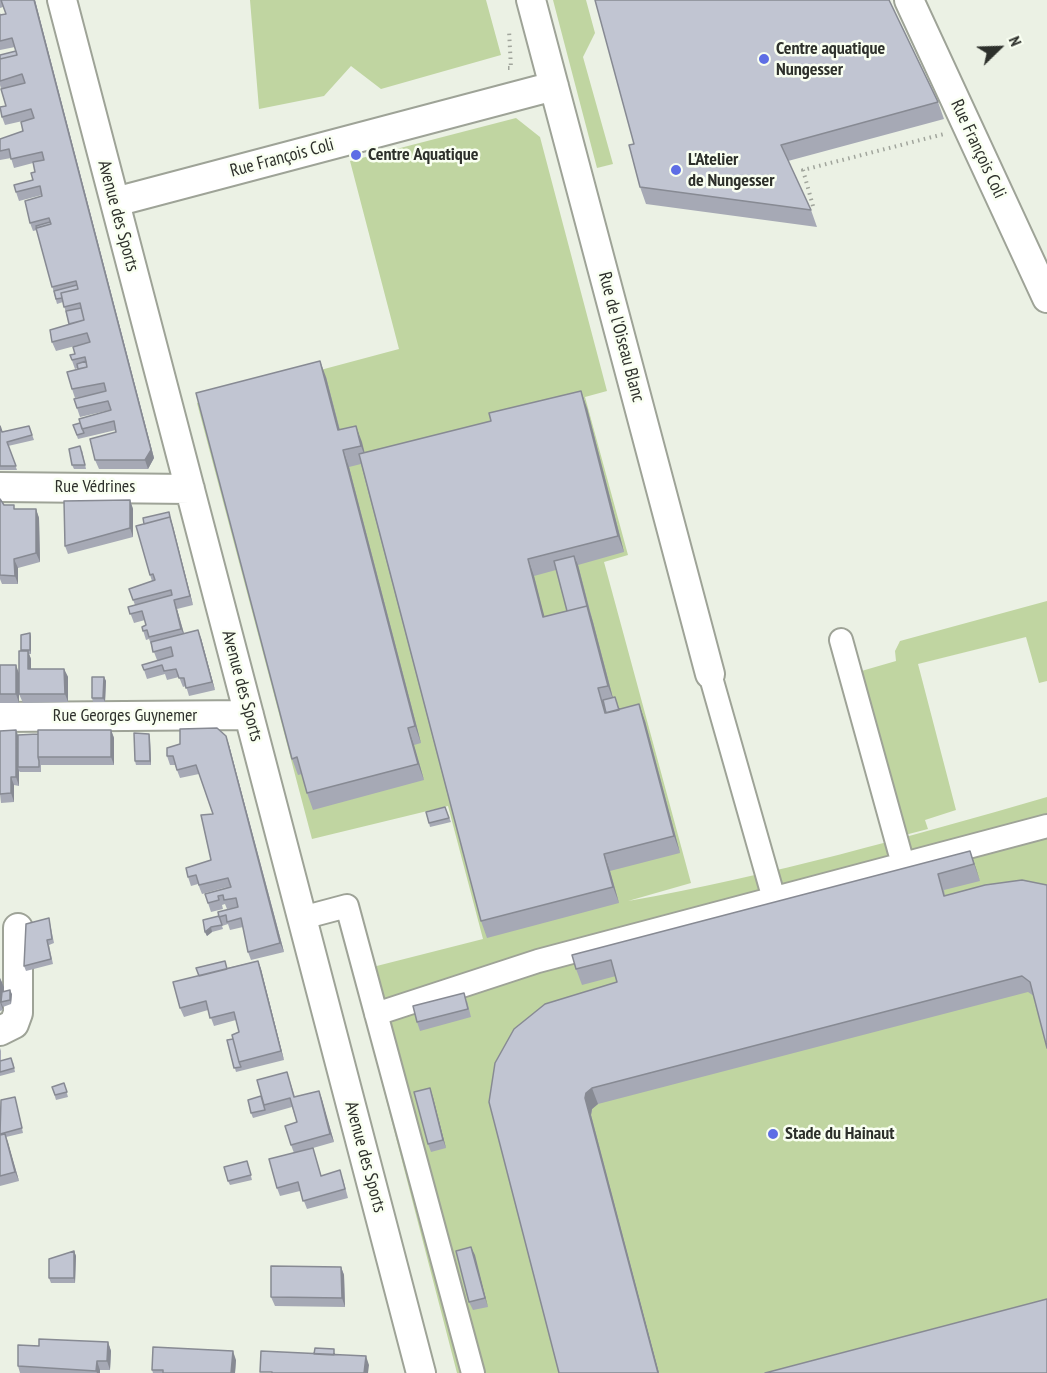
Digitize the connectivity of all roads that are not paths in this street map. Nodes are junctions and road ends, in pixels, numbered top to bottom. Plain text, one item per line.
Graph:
1 (62, 0) edge
2 (531, 0) edge
3 (909, 0) edge
4 (554, 86) junction
5 (115, 202) junction
6 (1047, 298) edge
7 (0, 487) edge
8 (190, 489) junction
9 (841, 640) dead end
10 (710, 674) joint
11 (249, 715) junction
12 (0, 717) edge
13 (1047, 826) edge
14 (903, 864) junction
15 (774, 899) junction
16 (302, 918) junction
17 (18, 928) dead end
18 (376, 1014) junction
19 (0, 1031) edge
20 (421, 1373) edge
21 (473, 1373) edge

1 - 5 street, Avenue des Sports
2 - 4 street, Rue de l'Oiseau Blanc
3 - 6 street, Rue François Coli
4 - 5 street, Rue François Coli
4 - 10 street, Rue de l'Oiseau Blanc
5 - 8 street, Avenue des Sports
7 - 8 street, Rue Védrines
8 - 11 street, Avenue des Sports
9 - 14 street
10 - 15 street
11 - 12 street, Rue Georges Guynemer
11 - 16 street, Avenue des Sports
13 - 14 street
14 - 15 street
15 - 18 street
16 - 18 street
16 - 20 street, Avenue des Sports
17 - 19 street
18 - 21 street

